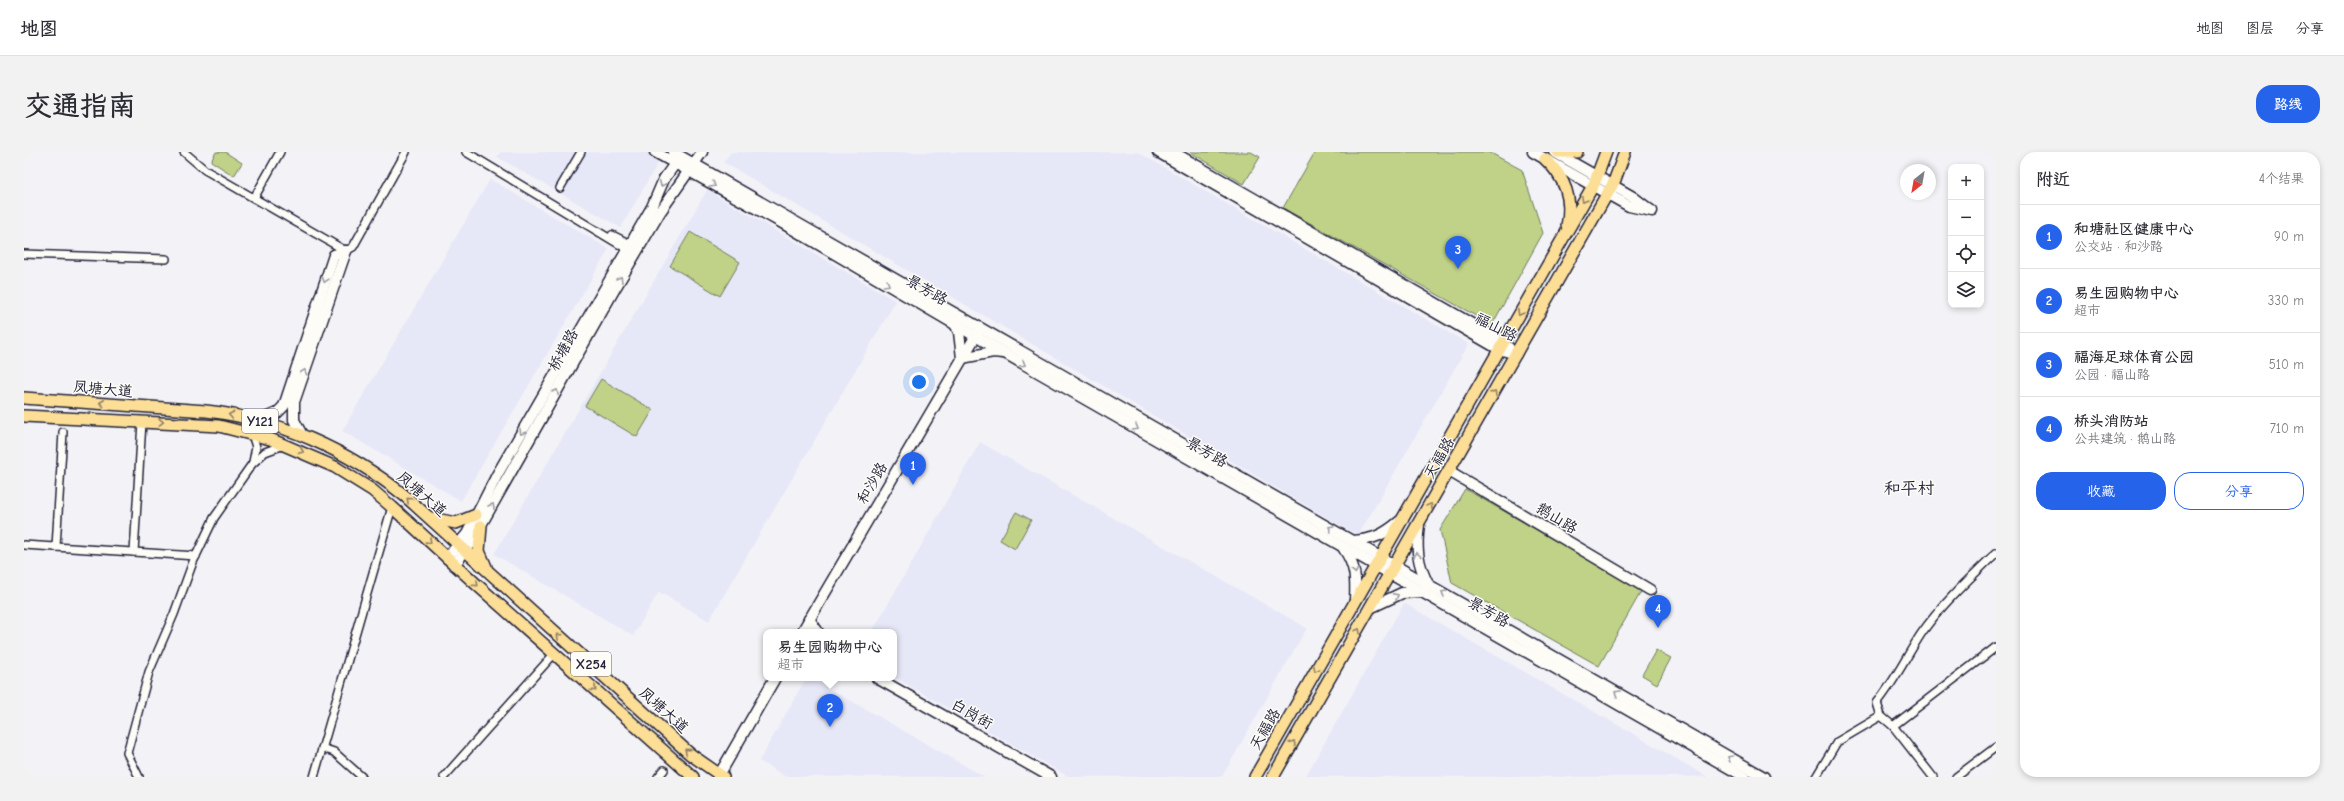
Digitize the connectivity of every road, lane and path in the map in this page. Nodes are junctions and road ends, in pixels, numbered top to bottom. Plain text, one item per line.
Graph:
1 (184, 152) edge
2 (280, 152) edge
3 (406, 152) edge
4 (466, 152) edge
5 (581, 152) edge
6 (655, 152) edge
7 (702, 152) edge
8 (1158, 152) edge
9 (1173, 152) edge
10 (1533, 152) edge
11 (1558, 152) edge
12 (1576, 152) edge
13 (1606, 152) edge
14 (1625, 152) edge
15 (1549, 155) edge
16 (678, 156) edge
17 (691, 167) junction
18 (1595, 181) junction
19 (560, 188) dead end
20 (1609, 189) junction
21 (254, 198) junction
22 (1562, 240) junction
23 (629, 247) junction
24 (346, 251) junction
25 (24, 254) edge
26 (166, 259) dead end
27 (955, 324) junction
28 (977, 332) junction
29 (1501, 345) junction
30 (1005, 353) junction
31 (1516, 354) junction
32 (962, 358) junction
33 (24, 398) edge
34 (46, 400) junction
35 (24, 416) edge
36 (46, 417) junction
37 (259, 421) junction
38 (142, 422) junction
39 (64, 432) dead end
40 (252, 433) junction
41 (302, 435) junction
42 (286, 445) junction
43 (252, 464) junction
44 (1449, 471) junction
45 (392, 507) junction
46 (476, 515) junction
47 (427, 516) junction
48 (1400, 521) junction
49 (1419, 524) junction
50 (481, 526) junction
51 (1353, 541) junction
52 (24, 545) edge
53 (1342, 545) junction
54 (56, 547) junction
55 (462, 548) junction
56 (134, 552) junction
57 (1996, 553) edge
58 (196, 556) junction
59 (1378, 560) junction
60 (451, 561) junction
61 (1393, 569) junction
62 (489, 573) junction
63 (1426, 588) junction
64 (1650, 590) dead end
65 (1355, 601) junction
66 (1370, 608) junction
67 (809, 619) junction
68 (804, 629) edge
69 (816, 629) edge
70 (1996, 647) edge
71 (554, 654) junction
72 (773, 681) edge
73 (883, 681) edge
74 (1881, 716) junction
75 (1893, 726) junction
76 (1996, 746) edge
77 (322, 748) junction
78 (673, 759) junction
79 (664, 770) dead end
80 (719, 776) edge
81 (139, 777) edge
82 (314, 777) edge
83 (362, 777) edge
84 (444, 777) edge
85 (658, 777) edge
86 (682, 777) edge
87 (693, 777) edge
88 (1051, 777) edge
89 (1255, 777) edge
90 (1273, 777) edge
91 (1745, 777) edge
92 (1764, 777) edge
93 (1816, 777) edge
94 (1933, 777) edge
95 (1956, 777) edge

1 - 21 street
2 - 21 street
3 - 24 street
4 - 23 street
5 - 19 street
6 - 16 street, 景芳路
7 - 17 street, 桥塘路
8 - 29 street, 福山路
9 - 29 street, 福山路
10 - 15 street
11 - 12 main road
13 - 18 main road, 天福路
14 - 20 main road, 天福路
15 - 18 street
15 - 22 main road
16 - 17 street, 景芳路
16 -> 23 street, 桥塘路
17 -> 27 street, 景芳路
17 - 28 street, 景芳路
50 -> 17 street, 桥塘路
18 - 20 street
18 -> 22 main road, 天福路
20 - 31 main road, 天福路
21 - 24 street
22 -> 29 main road, 天福路
23 -> 46 street, 桥塘路
24 -> 37 street
41 -> 24 street
25 - 26 street
27 - 28 street, 景芳路
27 - 32 street
28 - 30 street, 景芳路
28 - 32 street, 和沙路
51 -> 28 street, 景芳路
29 - 31 street, 福山路
29 - 48 main road, 天福路
30 - 32 street
30 -> 53 street, 景芳路
44 -> 31 main road, 天福路
32 - 67 street, 和沙路
33 - 34 main road, 凤塘大道 / Y121
34 - 36 main road
37 -> 34 main road, 凤塘大道 / Y121
35 - 36 main road, 凤塘大道 / Y121
36 - 38 main road, 凤塘大道 / Y121
37 - 41 main road, 凤塘大道 / Y121
38 -> 40 main road, 凤塘大道 / Y121
38 - 56 street
39 - 54 street
40 - 42 main road, 凤塘大道 / Y121
40 - 43 street
47 -> 41 main road, 凤塘大道 / Y121
42 - 43 street
42 -> 45 main road, 凤塘大道 / Y121
43 - 58 street
49 -> 44 main road, 天福路
44 - 64 street, 鹅山路
45 -> 60 main road, 凤塘大道 / Y121
45 - 77 street
46 - 47 main road
46 - 55 street, 桥塘路
47 - 55 main road, 凤塘大道 / Y121
48 - 51 street
48 - 59 main road, 天福路
49 - 61 main road, 天福路
63 -> 49 street
50 - 55 street, 桥塘路
50 - 62 main road
51 - 59 street, 景芳路
52 - 54 street
53 - 59 street, 景芳路
53 -> 65 street
54 - 56 street
55 - 60 street, 桥塘路
55 - 62 main road, 凤塘大道 / X254
56 - 58 street
57 - 74 street
58 - 81 street
59 - 61 street, 景芳路
59 - 65 main road, 天福路
60 -> 71 main road, 凤塘大道 / X254
61 - 63 street, 景芳路
61 - 66 main road, 天福路
80 -> 62 main road, 凤塘大道 / X254
66 -> 63 street
63 - 91 street, 景芳路
92 -> 63 street, 景芳路
65 -> 89 main road, 天福路
90 -> 66 main road, 天福路
67 - 68 street, 和沙路
67 - 69 street
70 - 75 street
71 -> 78 main road, 凤塘大道 / X254
71 - 84 street
72 - 80 street
73 - 88 street, 白岗街
74 - 75 street
74 - 93 street
75 - 94 street
76 - 95 street
77 - 82 street
77 - 83 street
78 - 86 main road, X254
78 - 87 main road, 凤塘大道 / X254
79 - 85 street

